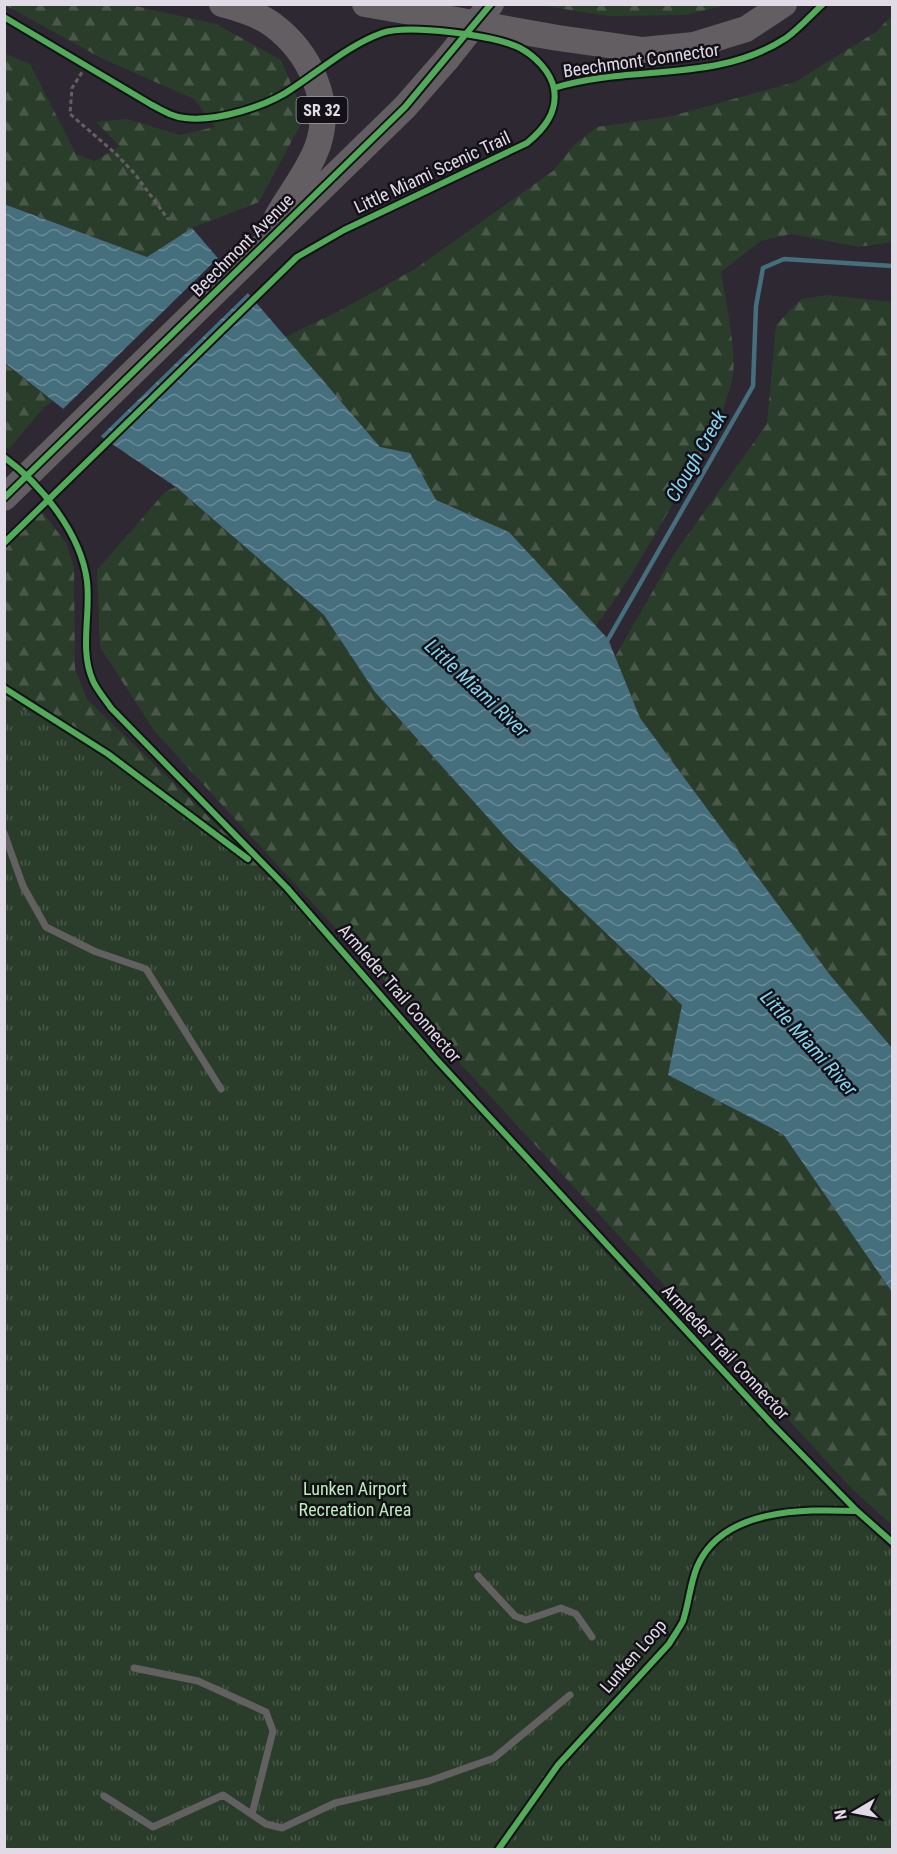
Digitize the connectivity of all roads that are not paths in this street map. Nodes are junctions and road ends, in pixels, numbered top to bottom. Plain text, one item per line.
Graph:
1 (222, 4) edge
2 (365, 4) edge
3 (451, 4) edge
4 (491, 4) edge
5 (761, 4) edge
6 (784, 4) edge
7 (259, 250) junction
8 (4, 498) edge
9 (4, 833) edge
10 (221, 1089) dead end
11 (478, 1576) dead end
12 (592, 1637) dead end
13 (134, 1668) dead end
14 (570, 1695) dead end
15 (104, 1796) dead end
16 (252, 1814) junction

1 - 7 highway, SR 32
2 - 6 highway
3 - 5 highway
4 - 7 highway, Beechmont Avenue / SR 32, bridge
7 - 8 highway, Beechmont Avenue / SR 32
9 - 10 lane
11 - 12 lane
13 - 16 lane
14 - 16 lane
15 - 16 lane

